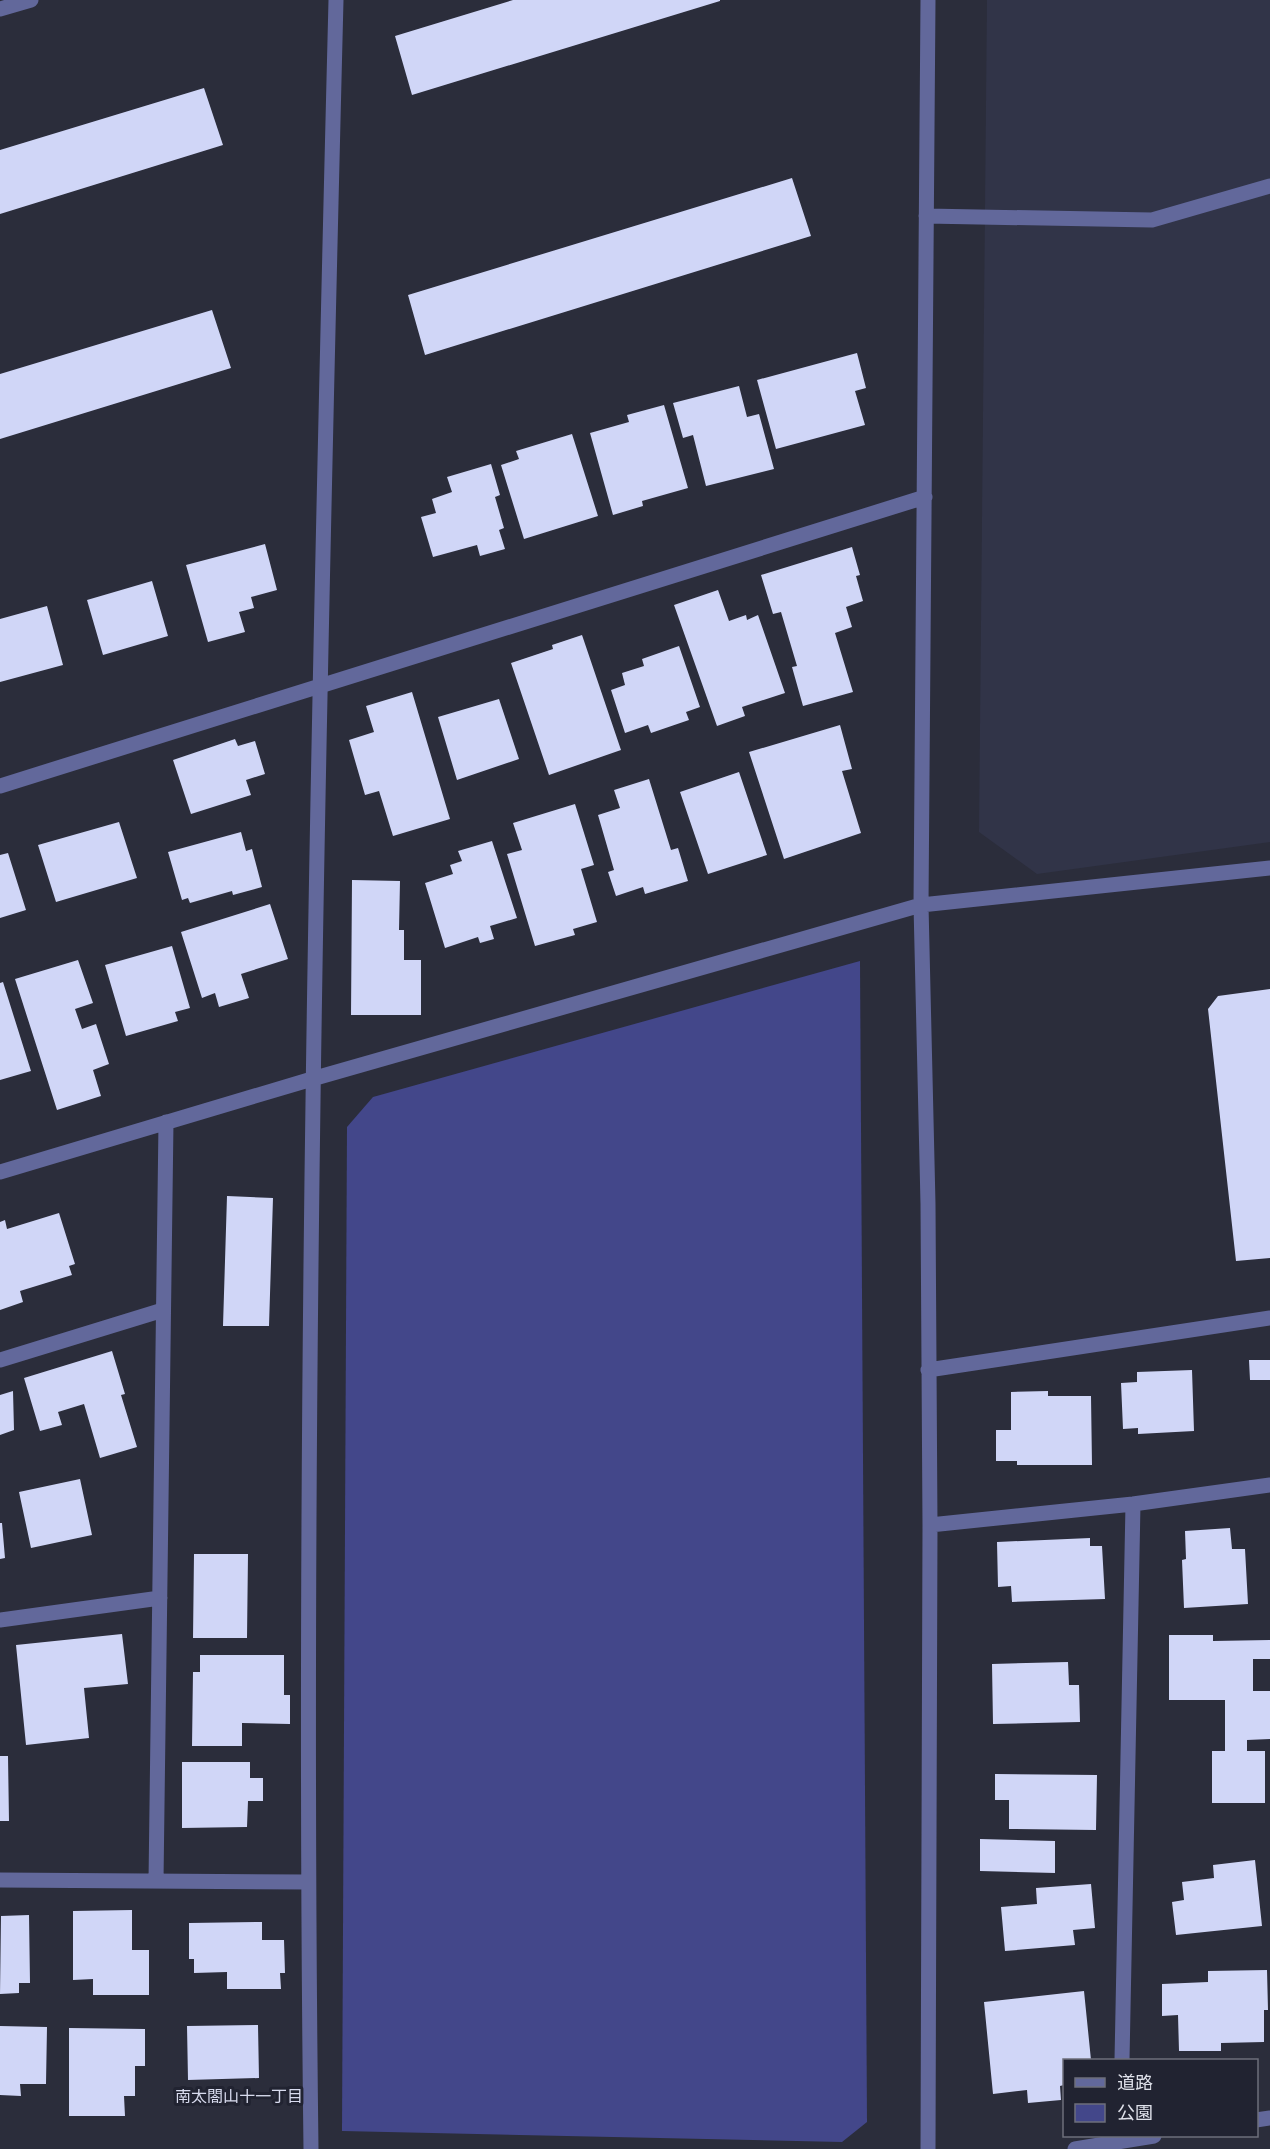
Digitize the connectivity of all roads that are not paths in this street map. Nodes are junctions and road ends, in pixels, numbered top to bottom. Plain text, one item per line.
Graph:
1 (31, 0) edge
2 (336, 0) edge
3 (928, 0) edge
4 (0, 9) edge
5 (1270, 186) edge
6 (927, 216) junction
7 (925, 497) junction
8 (319, 685) junction
9 (0, 786) edge
10 (1270, 868) edge
11 (921, 905) junction
12 (312, 1079) junction
13 (166, 1122) junction
14 (0, 1172) edge
15 (163, 1310) junction
16 (1270, 1318) edge
17 (0, 1360) edge
18 (928, 1370) junction
19 (1270, 1485) edge
20 (1133, 1504) junction
21 (930, 1525) junction
22 (160, 1598) junction
23 (0, 1620) edge
24 (0, 1880) edge
25 (156, 1881) junction
26 (308, 1882) junction
27 (1122, 2059) edge
28 (1138, 2137) edge
29 (1121, 2138) edge
30 (312, 2149) edge
31 (928, 2149) edge
32 (1075, 2149) edge

1 - 4 street
2 - 8 street
3 - 6 street
5 - 6 street
6 - 7 street
7 - 8 street
7 - 11 street
8 - 9 street
8 - 12 street
10 - 11 street
11 - 12 street
11 - 18 street
12 - 13 street
12 - 26 street
13 - 14 street
13 - 15 street
15 - 17 street
15 - 22 street
16 - 18 street
18 - 21 street
19 - 20 street
20 - 21 street
20 - 27 street
21 - 31 street
22 - 23 street
22 - 25 street
24 - 25 street
25 - 26 street
26 - 30 street
28 - 29 street
29 - 32 street

